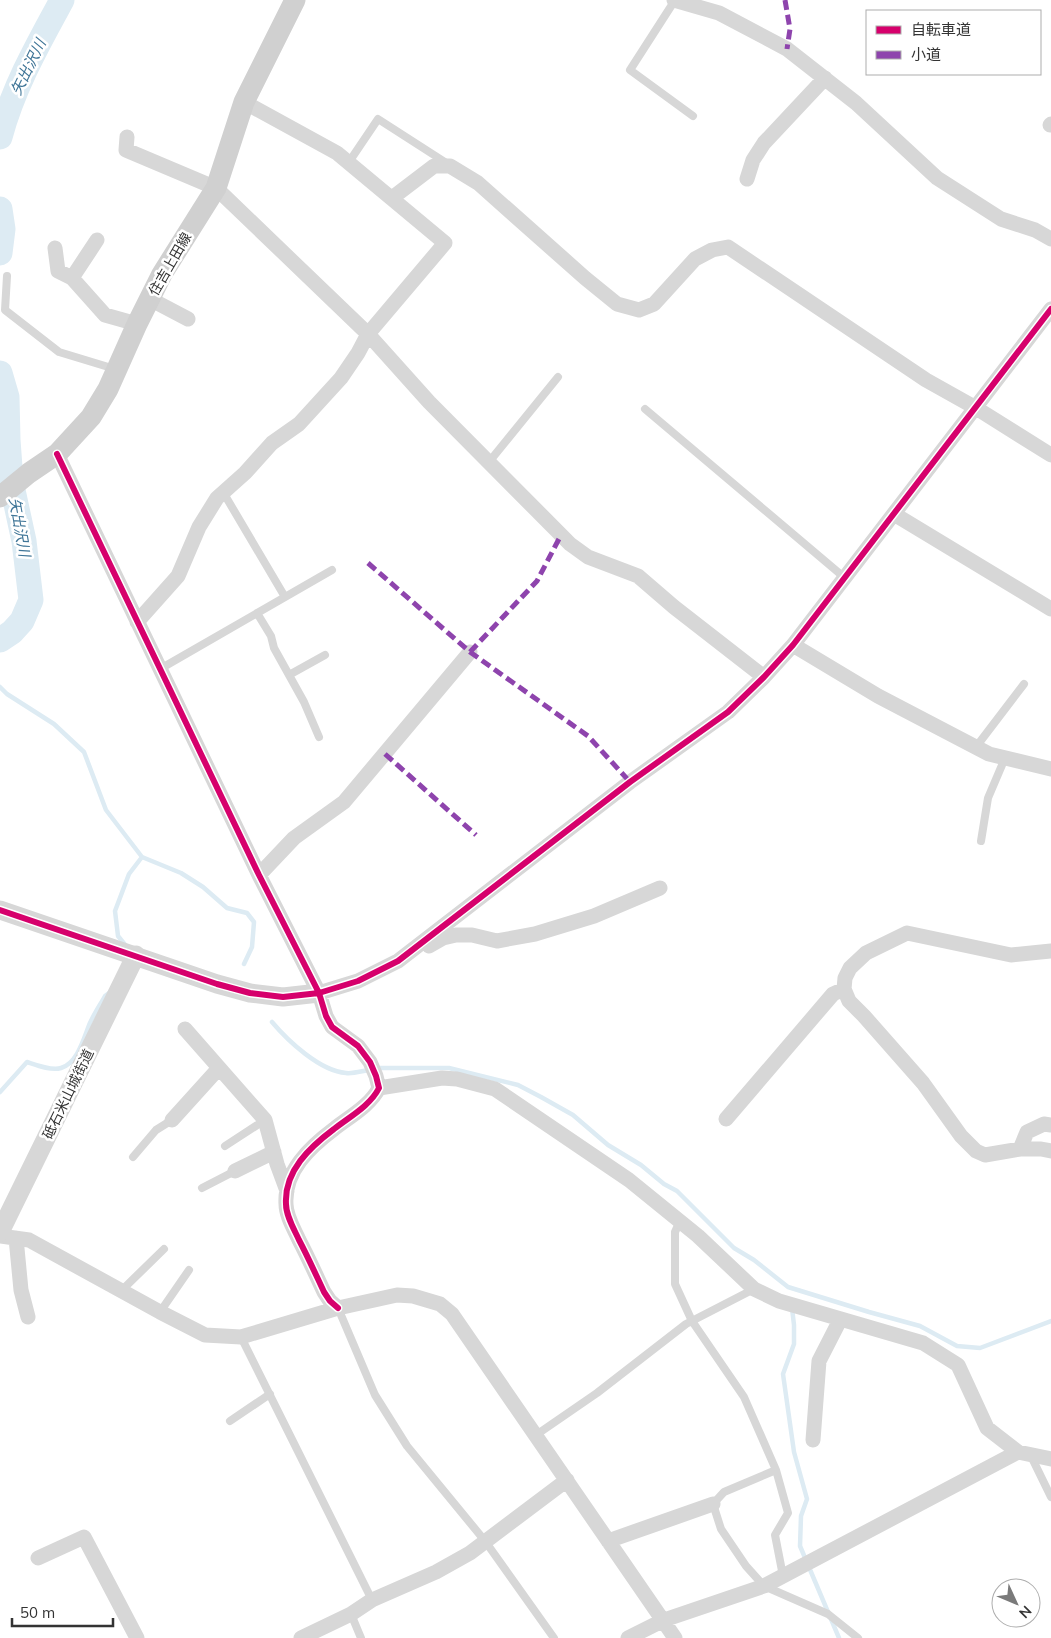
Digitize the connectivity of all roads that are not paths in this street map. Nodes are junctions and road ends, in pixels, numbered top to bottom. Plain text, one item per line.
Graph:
1 (295, 0) edge
2 (674, 0) edge
3 (825, 78) junction
4 (244, 102) junction
5 (693, 116) dead end
6 (127, 137) dead end
7 (349, 162) junction
8 (450, 166) junction
9 (747, 178) dead end
10 (216, 188) junction
11 (392, 198) junction
12 (1051, 239) edge
13 (97, 240) dead end
14 (55, 248) dead end
15 (7, 276) dead end
16 (72, 278) junction
17 (150, 299) junction
18 (1051, 309) edge
19 (188, 319) dead end
20 (137, 324) junction
21 (368, 334) junction
22 (117, 369) junction
23 (558, 377) dead end
24 (976, 408) junction
25 (645, 409) dead end
26 (57, 454) junction
27 (1051, 455) edge
28 (489, 462) junction
29 (223, 492) junction
30 (2, 496) edge
31 (894, 514) junction
32 (332, 570) dead end
33 (845, 578) junction
34 (284, 597) junction
35 (1051, 609) edge
36 (257, 613) junction
37 (137, 622) junction
38 (793, 645) junction
39 (470, 652) dead end
40 (325, 655) dead end
41 (160, 669) junction
42 (289, 675) junction
43 (764, 677) junction
44 (1024, 684) dead end
45 (319, 737) dead end
46 (976, 747) junction
47 (1005, 758) junction
48 (1051, 769) edge
49 (981, 841) dead end
50 (259, 875) junction
51 (660, 888) dead end
52 (0, 910) edge
53 (418, 946) junction
54 (1051, 951) edge
55 (136, 955) junction
56 (844, 989) junction
57 (319, 993) junction
58 (185, 1029) dead end
59 (219, 1068) junction
60 (379, 1088) junction
61 (172, 1120) joint
62 (266, 1120) junction
63 (726, 1120) dead end
64 (1051, 1125) edge
65 (225, 1146) dead end
66 (1020, 1150) junction
67 (1051, 1151) edge
68 (274, 1152) junction
69 (133, 1157) dead end
70 (235, 1171) joint
71 (202, 1188) dead end
72 (287, 1191) junction
73 (680, 1221) junction
74 (5, 1235) edge
75 (164, 1249) dead end
76 (189, 1270) dead end
77 (754, 1288) junction
78 (121, 1291) junction
79 (338, 1308) junction
80 (160, 1312) junction
81 (28, 1317) dead end
82 (840, 1320) junction
83 (692, 1321) junction
84 (241, 1336) junction
85 (270, 1394) junction
86 (230, 1421) dead end
87 (536, 1435) junction
88 (813, 1440) dead end
89 (1025, 1454) junction
90 (1051, 1459) edge
91 (776, 1470) junction
92 (567, 1480) junction
93 (1051, 1497) edge
94 (713, 1504) junction
95 (485, 1541) junction
96 (608, 1541) junction
97 (38, 1558) dead end
98 (782, 1576) junction
99 (764, 1586) junction
100 (372, 1600) junction
101 (351, 1614) junction
102 (664, 1620) junction
103 (137, 1638) edge
104 (301, 1638) edge
105 (361, 1638) edge
106 (554, 1638) edge
107 (628, 1638) edge
108 (675, 1638) edge
109 (858, 1638) edge

1 - 4 main road, 住吉上田線
2 - 3 street
2 - 5 lane
3 - 9 street
3 - 12 street
4 - 7 street
4 - 10 main road, 住吉上田線
6 - 10 street
7 - 8 lane
7 - 11 street
8 - 11 street
8 - 24 street
10 - 17 main road, 住吉上田線
10 - 21 street
11 - 21 street
13 - 16 street
14 - 16 street
15 - 22 lane
16 - 20 street
17 - 19 street
17 - 20 main road, 住吉上田線
18 - 24 street
20 - 22 main road, 住吉上田線
21 - 28 street
21 - 29 street
22 - 26 main road, 住吉上田線
23 - 28 lane
24 - 27 street
24 - 31 street
25 - 33 lane
26 - 30 main road, 住吉上田線
26 - 37 street
28 - 43 street
29 - 34 lane
29 - 37 street
31 - 33 street
31 - 35 street
32 - 34 lane
33 - 38 street
34 - 36 lane
36 - 41 lane
36 - 42 lane
37 - 41 street
38 - 43 street
38 - 46 street
39 - 50 street
40 - 42 lane
41 - 50 street
42 - 45 lane
43 - 53 street
44 - 46 lane
46 - 47 street
47 - 48 street
47 - 49 lane
50 - 57 street
51 - 53 street
52 - 55 street
53 - 57 street
54 - 56 street
55 - 57 street
55 - 74 street, 砥石米山城街道
56 - 63 street
56 - 66 street
57 - 60 street
58 - 59 street
59 - 61 street
59 - 62 street
60 - 72 street
60 - 73 street
61 - 69 lane
62 - 65 lane
62 - 68 street
64 - 66 street
66 - 67 street
68 - 70 street
68 - 72 street
70 - 71 lane
72 - 79 street
73 - 77 street
73 - 83 lane
74 - 78 street
74 - 81 street
75 - 78 lane
76 - 80 lane
77 - 82 street
77 - 83 lane
78 - 80 street
79 - 84 street
79 - 87 street
79 - 95 lane
80 - 84 street
82 - 88 street
82 - 89 street
83 - 87 lane
83 - 91 lane
84 - 85 lane
85 - 86 lane
85 - 100 lane
87 - 92 street
89 - 90 street
89 - 93 lane
89 - 98 street
91 - 94 lane
91 - 98 lane
92 - 95 street
92 - 96 street
94 - 96 street
94 - 99 lane
95 - 100 street
95 - 106 lane
96 - 102 street
97 - 103 street
98 - 99 street
99 - 102 street
99 - 109 lane
100 - 101 street
101 - 104 street
101 - 105 lane
102 - 107 street
102 - 108 street

